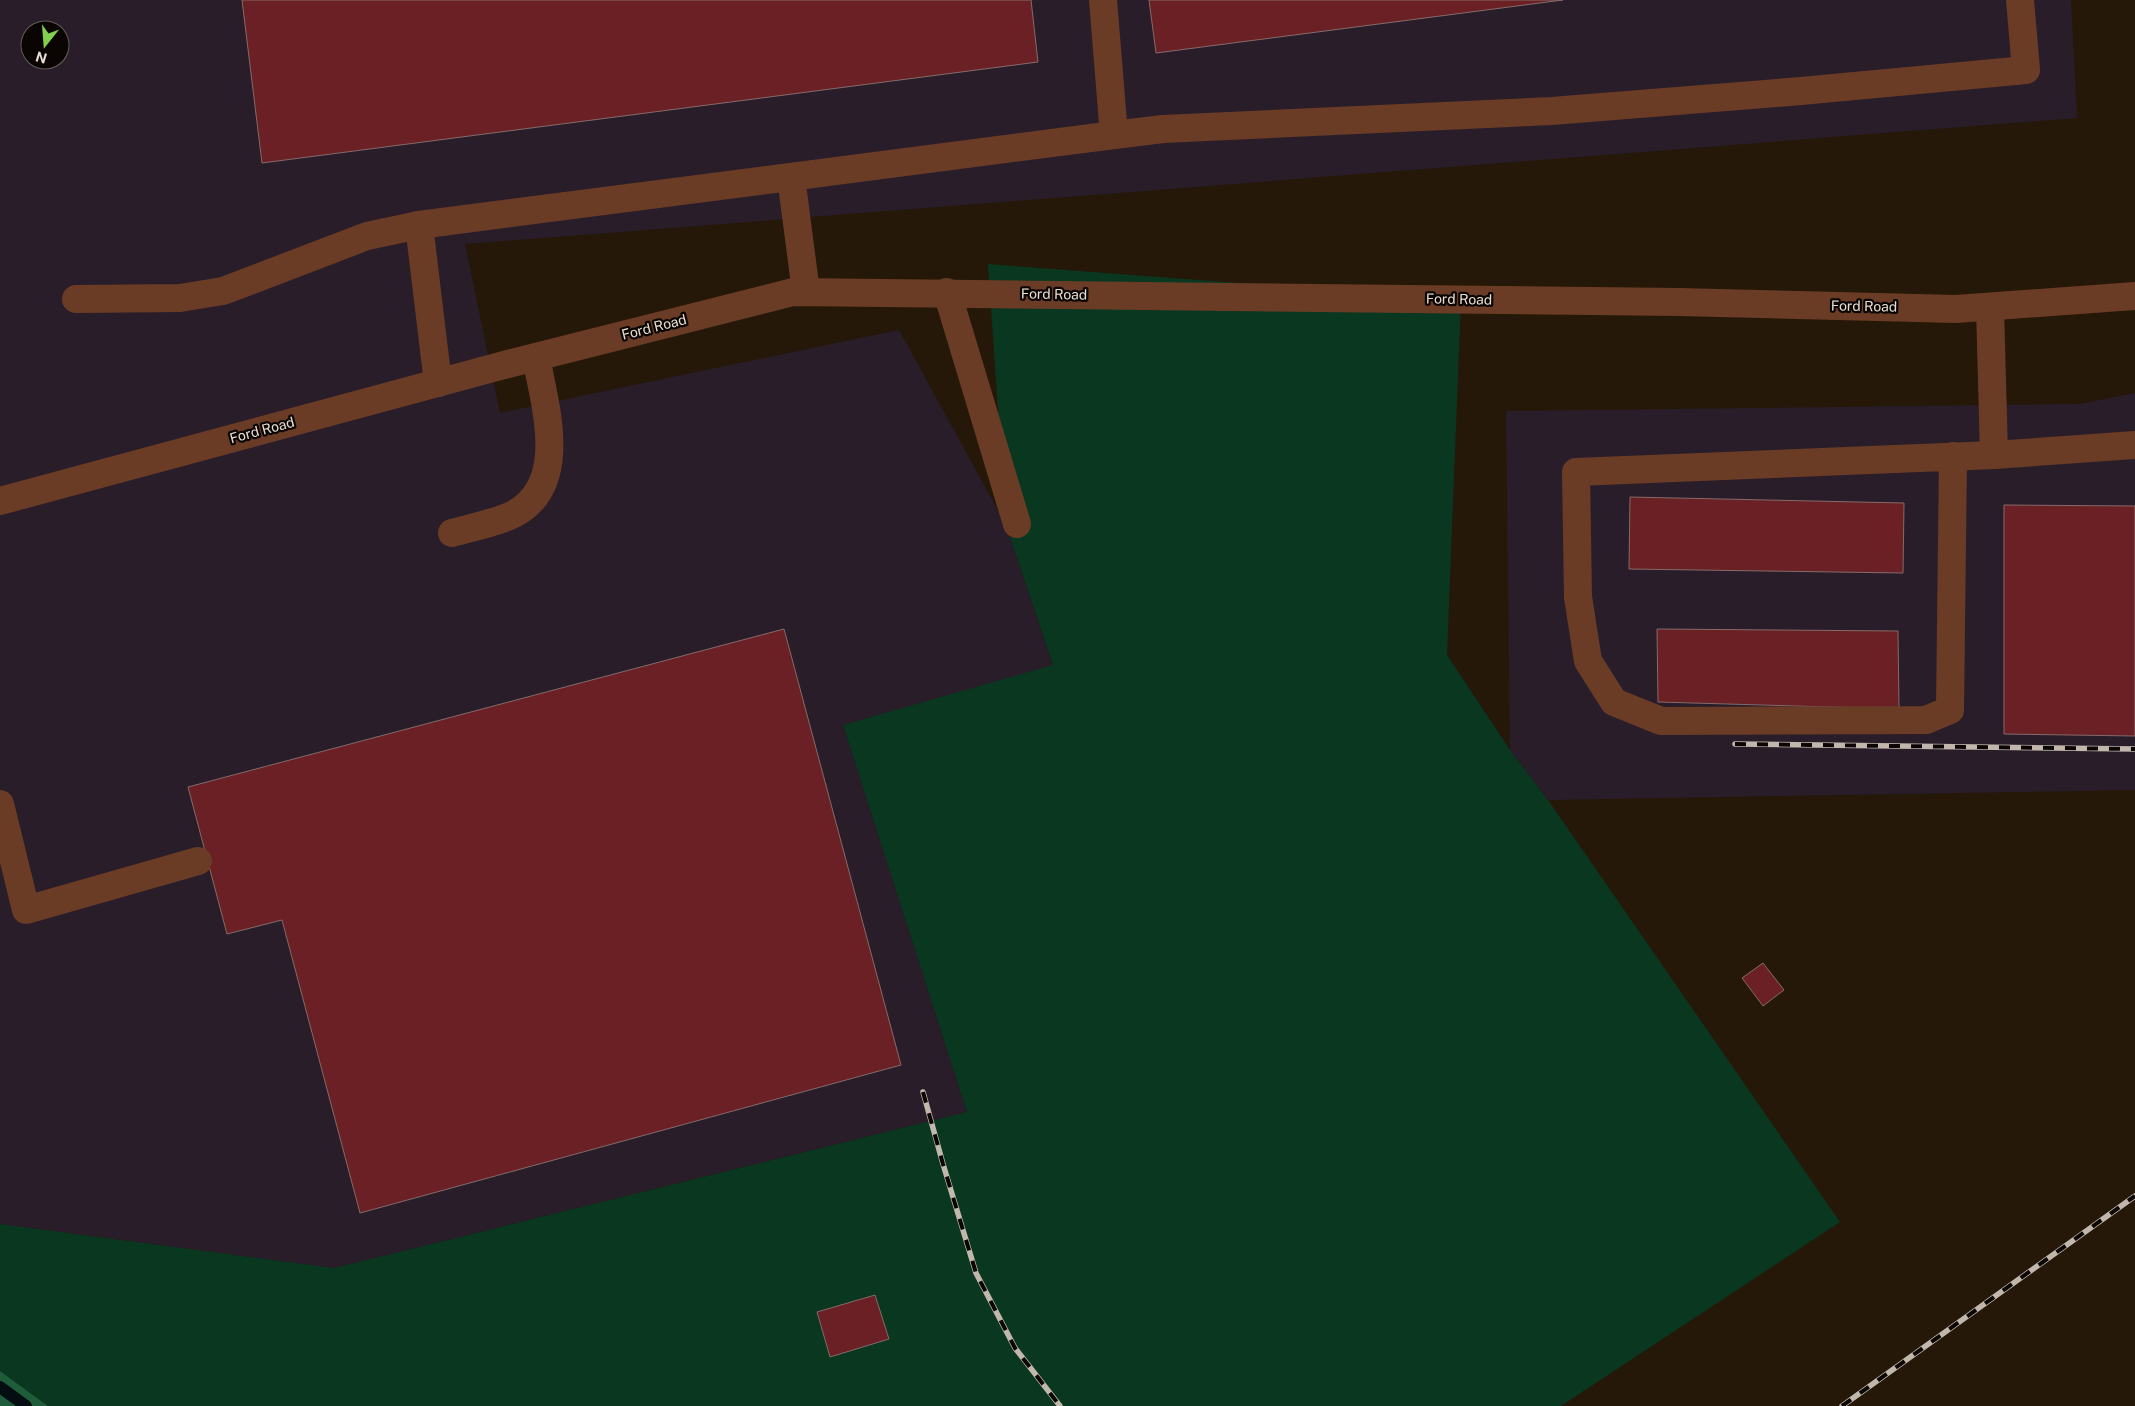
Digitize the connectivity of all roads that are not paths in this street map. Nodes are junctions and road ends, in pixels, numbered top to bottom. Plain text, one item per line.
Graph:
1 (1103, 0) edge
2 (2020, 0) edge
3 (1114, 135) junction
4 (791, 176) junction
5 (419, 225) junction
6 (806, 292) junction
7 (947, 292) junction
8 (2135, 296) edge
9 (76, 299) dead end
10 (1990, 306) junction
11 (536, 357) junction
12 (438, 383) junction
13 (2135, 446) edge
14 (1994, 455) junction
15 (1953, 456) junction
16 (0, 501) edge
17 (1017, 524) dead end
18 (452, 533) dead end
19 (0, 804) edge
20 (198, 861) dead end

1 - 3 street
2 - 3 street
3 - 4 street
4 - 5 street
4 - 6 street
5 - 9 street
5 - 12 street
6 - 7 street, Ford Road
6 - 11 street, Ford Road
7 - 10 street, Ford Road
7 - 17 street
8 - 10 street, Ford Road
10 - 14 street
11 - 12 street, Ford Road
11 - 18 street
12 - 16 street, Ford Road
13 - 14 street
14 - 15 street
15 - 15 street
19 - 20 street

